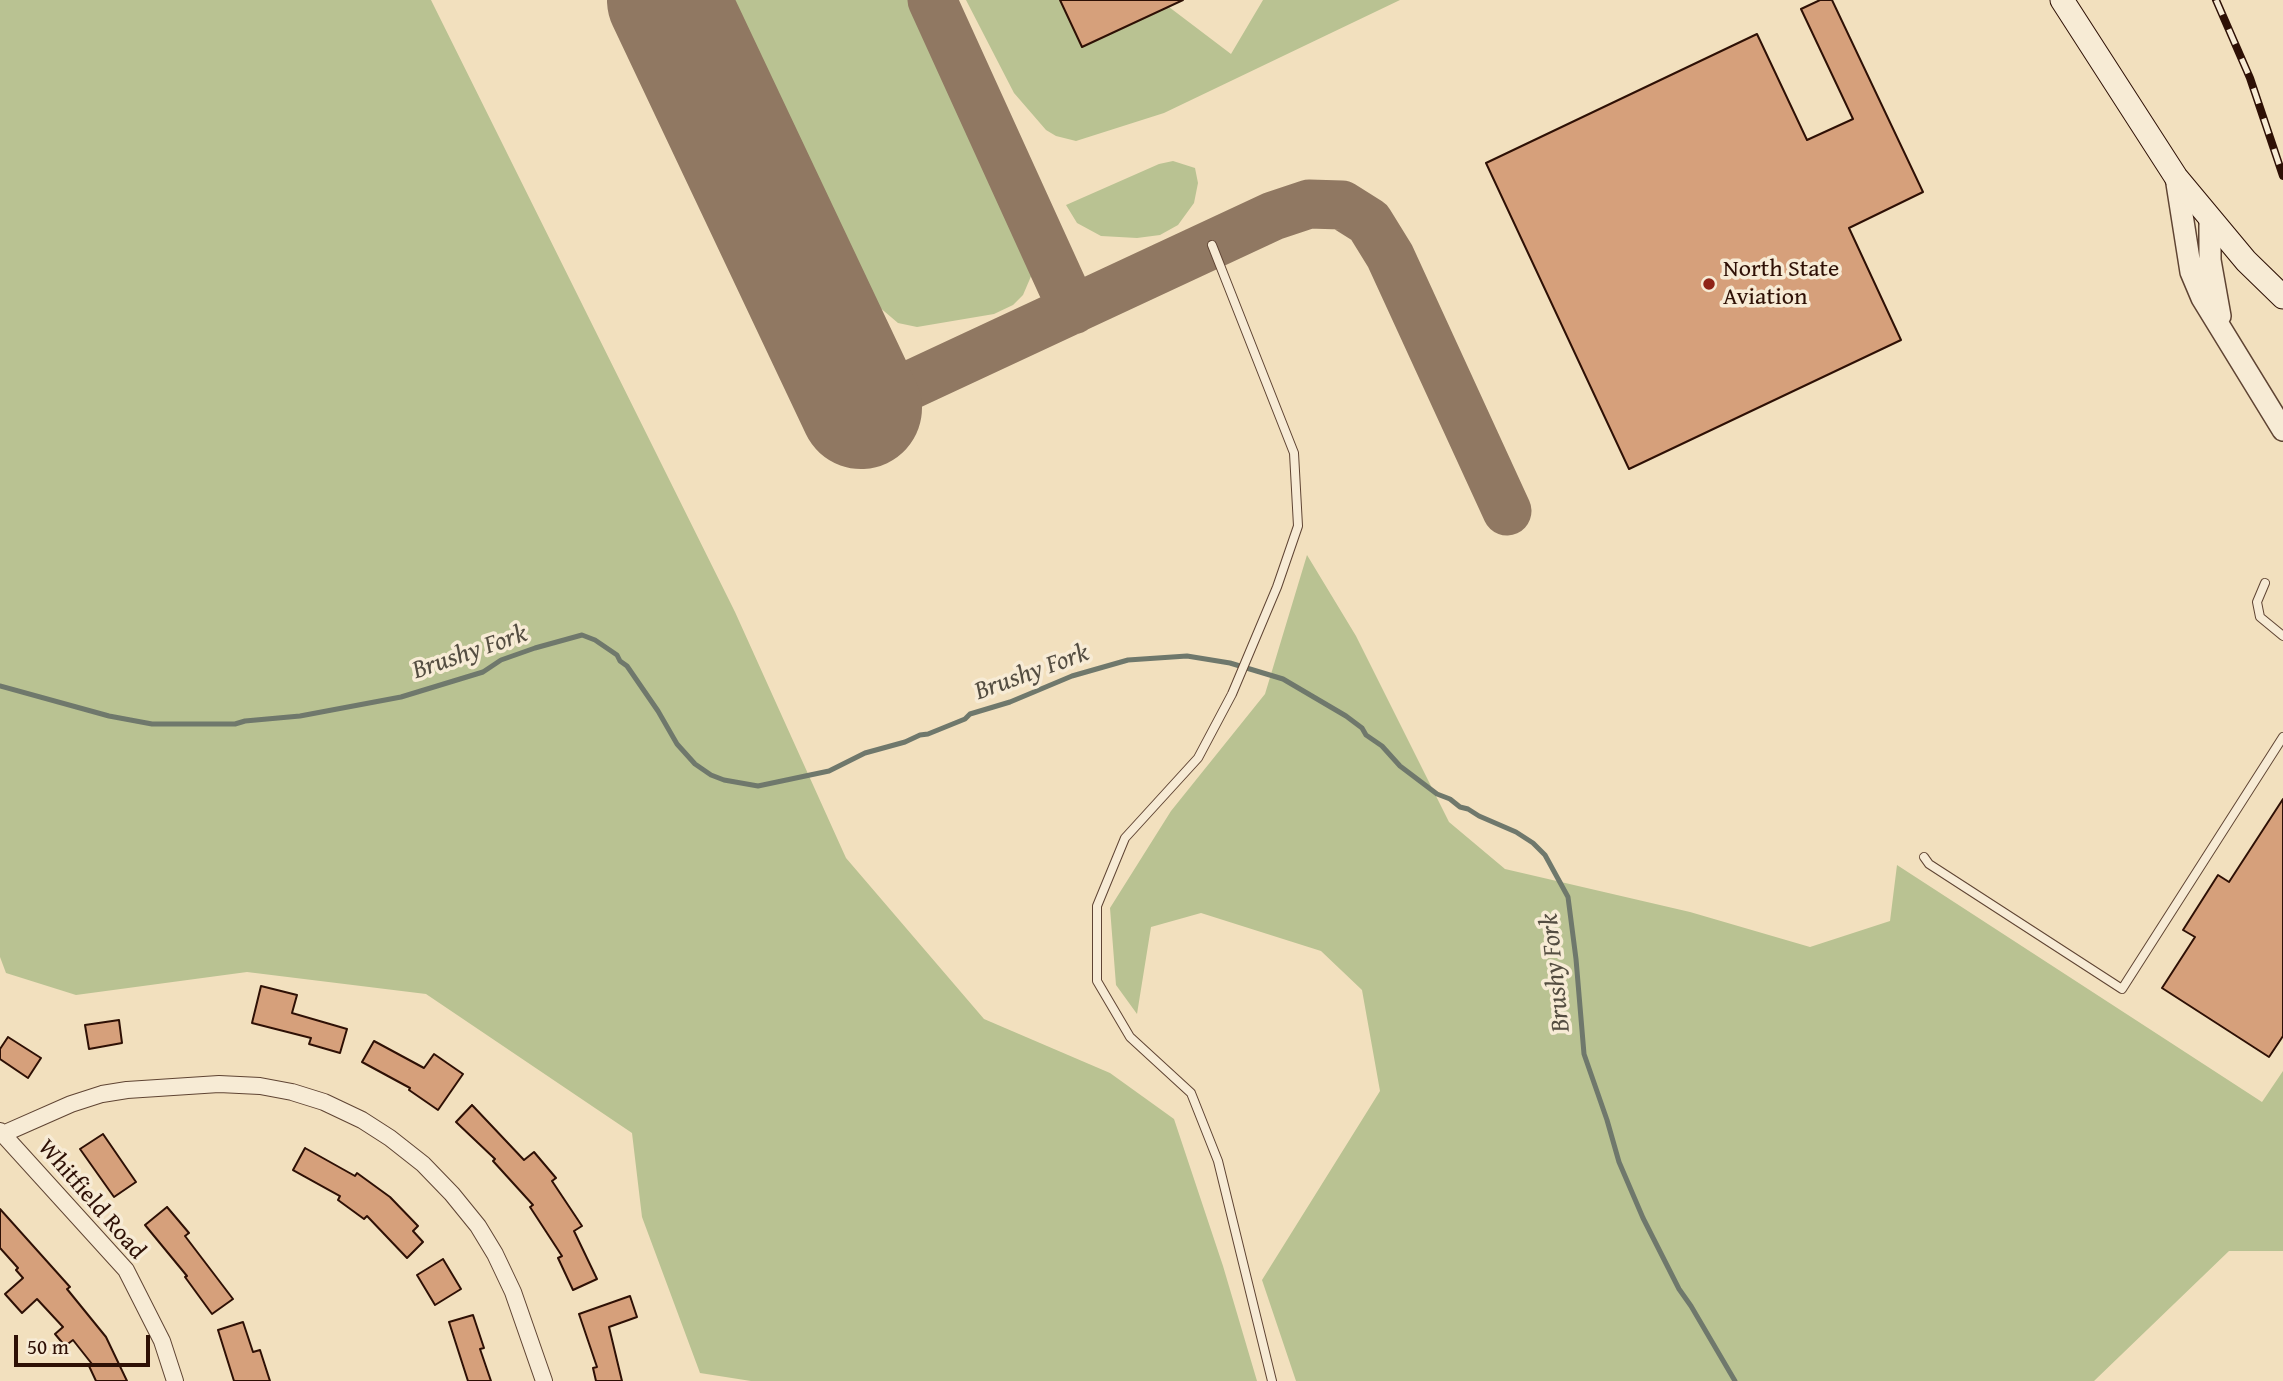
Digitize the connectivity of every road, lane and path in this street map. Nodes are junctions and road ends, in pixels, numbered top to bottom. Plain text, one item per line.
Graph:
1 (2062, 0) edge
2 (2176, 177) junction
3 (2210, 220) junction
4 (1212, 245) dead end
5 (2283, 297) edge
6 (2224, 335) junction
7 (2283, 430) edge
8 (2265, 583) dead end
9 (2283, 636) edge
10 (2283, 737) edge
11 (1924, 857) dead end
12 (2, 1133) edge
13 (174, 1381) edge
14 (544, 1381) edge
15 (1272, 1381) edge

1 - 2 main road
2 - 3 main road
2 - 6 street
3 - 5 main road
3 - 6 street
4 - 15 lane
6 - 7 street
8 - 9 lane
10 - 11 lane
12 - 13 street, Whitfield Road
12 - 14 street

